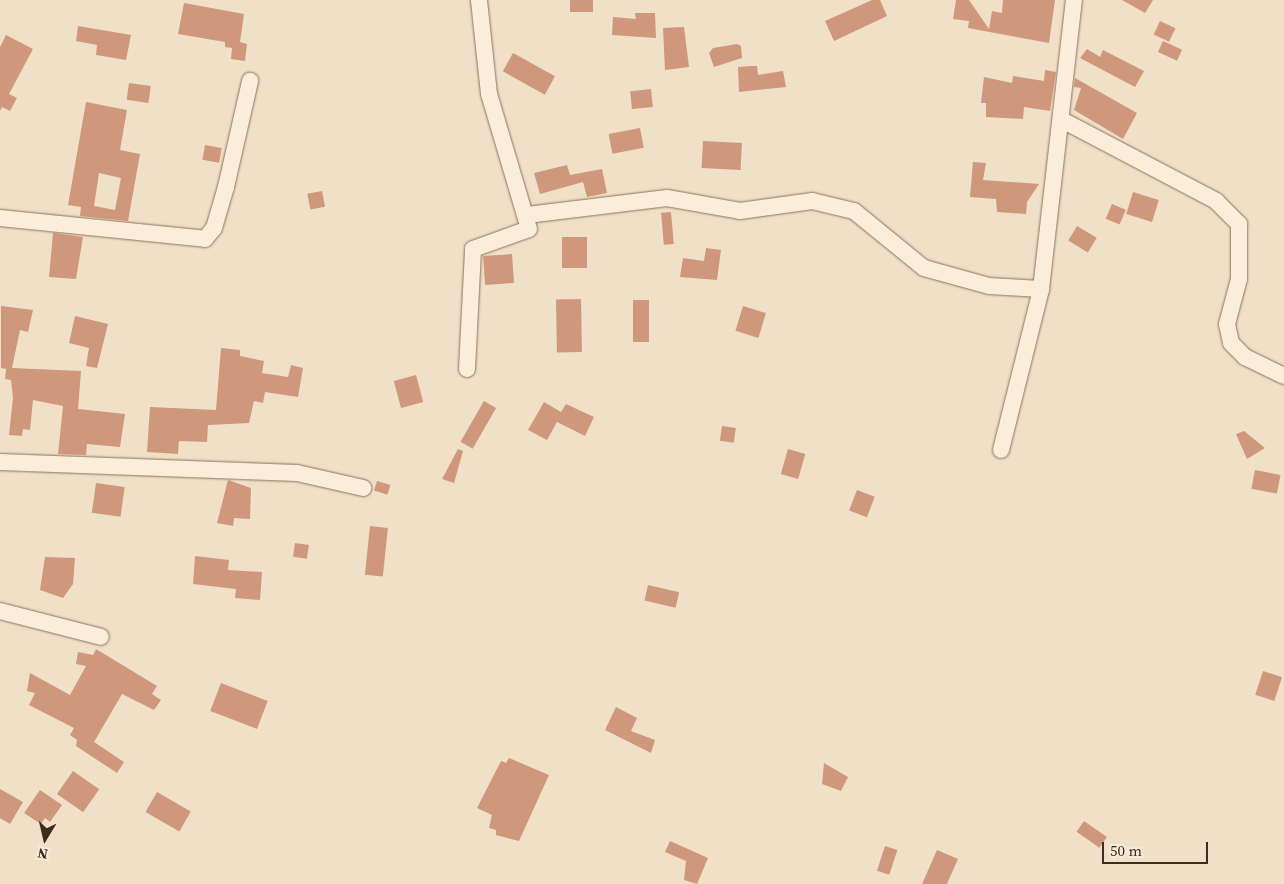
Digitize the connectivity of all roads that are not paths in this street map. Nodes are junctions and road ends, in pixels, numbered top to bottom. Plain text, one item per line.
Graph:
1 (479, 0) edge
2 (1074, 0) edge
3 (250, 81) dead end
4 (1062, 120) junction
5 (526, 215) junction
6 (0, 218) edge
7 (1041, 289) junction
8 (467, 369) dead end
9 (1284, 376) edge
10 (1001, 450) dead end
11 (0, 462) edge
12 (362, 488) dead end
13 (0, 611) edge
14 (101, 638) dead end

1 - 5 street
2 - 4 street
3 - 6 street
4 - 7 street
4 - 9 street
5 - 7 street
5 - 8 street
7 - 10 street
11 - 12 street
13 - 14 street

